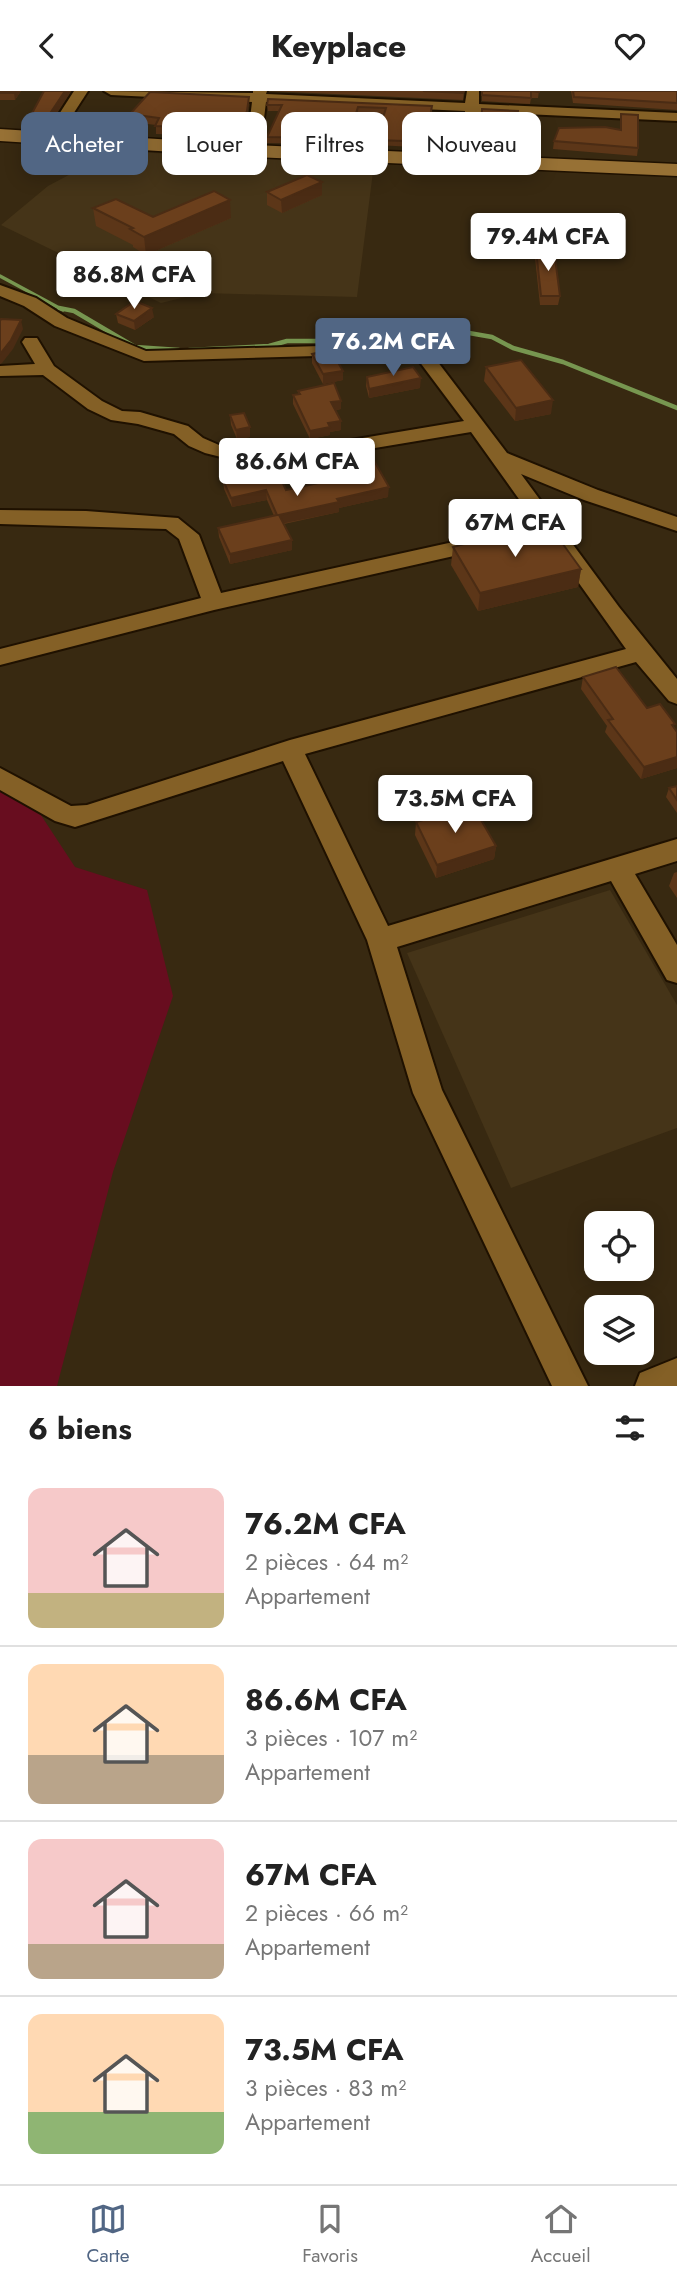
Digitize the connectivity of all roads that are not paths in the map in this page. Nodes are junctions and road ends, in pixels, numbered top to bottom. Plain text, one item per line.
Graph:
1 (80, 91) edge
2 (111, 91) edge
3 (473, 91) edge
4 (259, 94) edge
5 (472, 107) junction
6 (67, 112) edge
7 (257, 112) edge
8 (472, 112) edge
9 (677, 117) edge
10 (0, 135) edge
11 (21, 137) edge
12 (267, 152) edge
13 (402, 157) edge
14 (541, 163) edge
15 (677, 170) edge
16 (0, 289) edge
17 (31, 342) dead end
18 (47, 369) junction
19 (0, 371) edge
20 (476, 425) junction
21 (498, 456) junction
22 (0, 517) edge
23 (677, 524) edge
24 (547, 529) junction
25 (214, 602) junction
26 (640, 653) junction
27 (0, 657) edge
28 (677, 695) edge
29 (290, 749) junction
30 (0, 778) edge
31 (677, 850) edge
32 (617, 867) junction
33 (381, 940) junction
34 (677, 971) edge
35 (677, 1377) edge
36 (570, 1386) edge
37 (653, 1386) edge

1 - 6 street
2 - 4 street
3 - 5 street
4 - 5 street
4 - 7 street
5 - 8 street
5 - 9 street
10 - 11 main road
12 - 13 main road
14 - 15 main road
16 - 20 street
17 - 18 street
18 - 19 street
18 - 20 street
20 - 21 street
21 - 23 street
21 - 24 street
22 - 25 street
24 - 25 street
24 - 26 street
25 - 27 street
26 - 28 street
26 - 29 street
29 - 30 street
29 - 33 street
31 - 32 street
32 - 33 street
32 - 34 street
33 - 36 street
35 - 37 street

